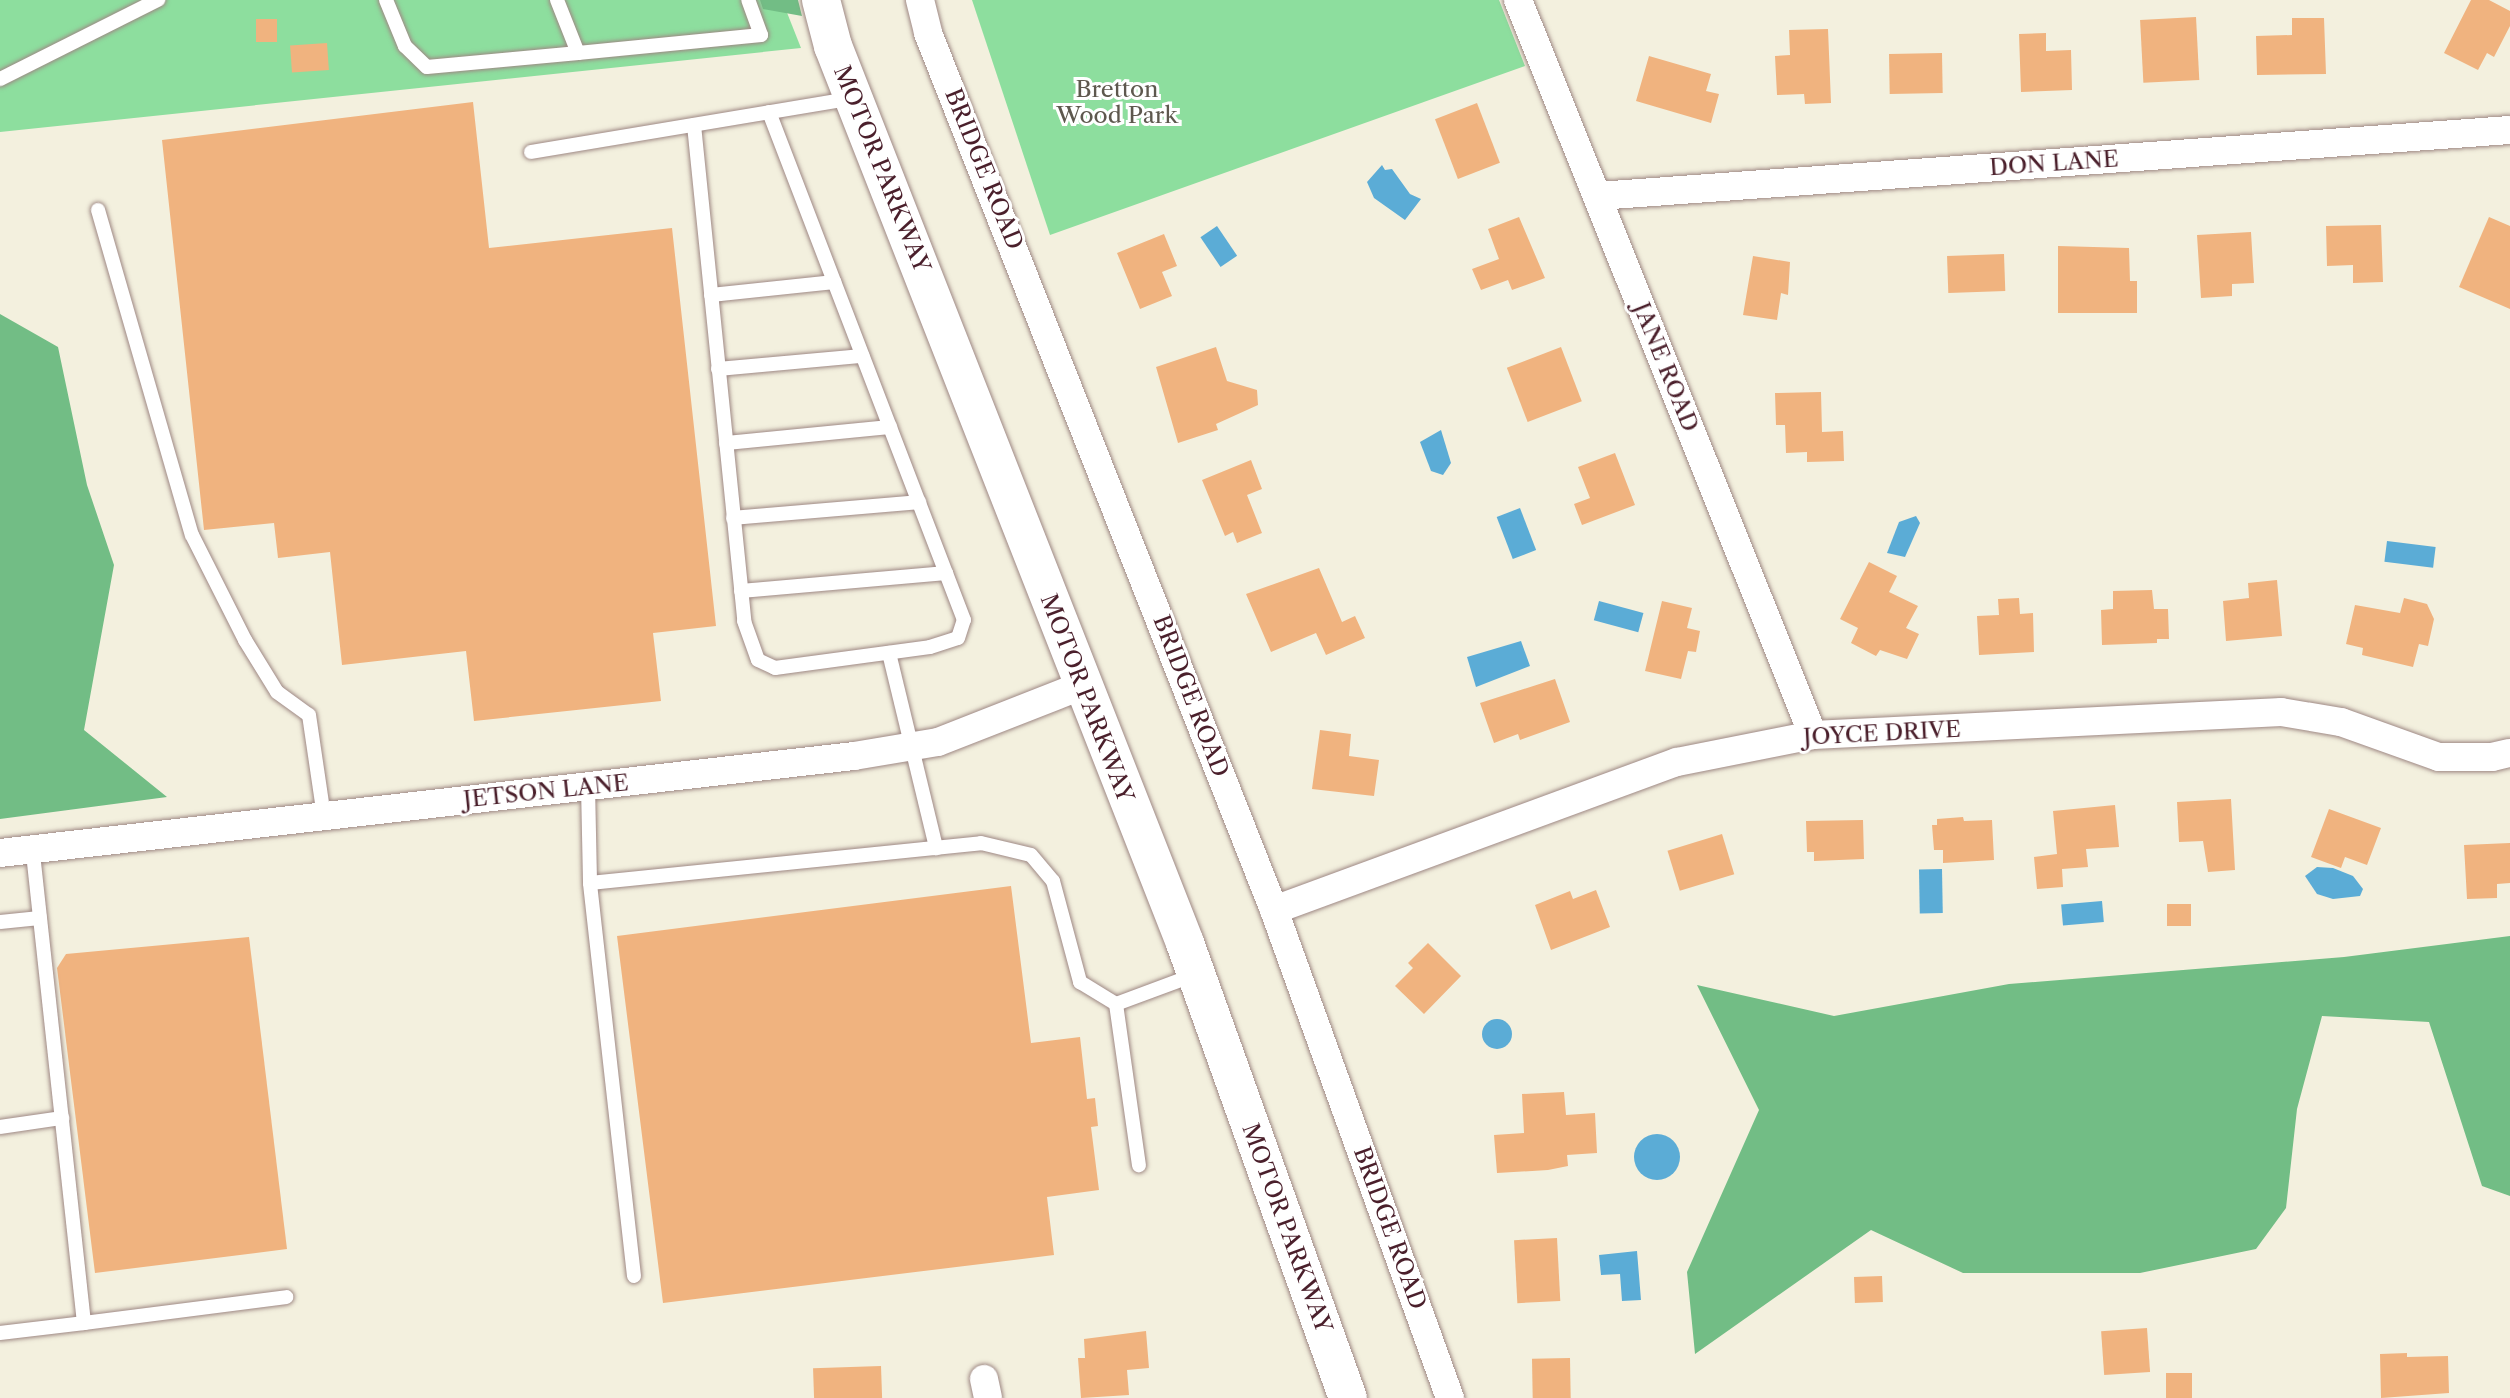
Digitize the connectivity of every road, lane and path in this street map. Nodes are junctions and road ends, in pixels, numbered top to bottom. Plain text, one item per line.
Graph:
1 (158, 0) edge
2 (386, 0) edge
3 (558, 0) edge
4 (748, 0) edge
5 (821, 0) edge
6 (920, 0) edge
7 (1518, 0) edge
8 (578, 53) junction
9 (0, 79) edge
10 (853, 98) junction
11 (769, 112) junction
12 (694, 125) junction
13 (2510, 130) edge
14 (531, 152) dead end
15 (1598, 196) junction
16 (98, 210) dead end
17 (834, 282) junction
18 (711, 295) junction
19 (862, 356) junction
20 (718, 369) junction
21 (890, 427) junction
22 (726, 443) junction
23 (919, 502) junction
24 (733, 518) junction
25 (946, 573) junction
26 (741, 591) junction
27 (889, 653) junction
28 (1081, 686) junction
29 (1813, 735) junction
30 (912, 746) junction
31 (2510, 753) edge
32 (588, 786) junction
33 (324, 817) junction
34 (936, 848) junction
35 (33, 850) junction
36 (0, 853) edge
37 (590, 883) junction
38 (1274, 910) junction
39 (40, 918) junction
40 (0, 922) edge
41 (1196, 974) junction
42 (1116, 1004) junction
43 (62, 1118) junction
44 (0, 1127) edge
45 (1139, 1165) dead end
46 (634, 1276) dead end
47 (286, 1297) dead end
48 (84, 1323) junction
49 (0, 1333) edge
50 (1348, 1398) edge
51 (1450, 1398) edge

1 - 9 lane
2 - 8 lane
3 - 8 lane
4 - 8 lane
5 - 10 main road, MOTOR PARKWAY
6 - 38 street, BRIDGE ROAD
7 - 15 street, JANE ROAD
10 - 11 lane
10 - 28 main road, MOTOR PARKWAY
11 - 12 lane
11 - 17 lane
12 - 14 lane
12 - 18 lane
13 - 15 street, DON LANE
15 - 29 street, JANE ROAD
16 - 33 lane
17 - 18 lane
17 - 19 lane
18 - 20 lane
19 - 20 lane
19 - 21 lane
20 - 22 lane
21 - 22 lane
21 - 23 lane
22 - 24 lane
23 - 24 lane
23 - 25 lane
24 - 26 lane
25 - 26 lane
25 - 27 lane
26 - 27 lane
27 - 30 lane
28 - 30 street, JETSON LANE
28 - 41 main road, MOTOR PARKWAY
29 - 31 street, JOYCE DRIVE
29 - 38 street, JOYCE DRIVE
30 - 32 street, JETSON LANE
30 - 34 lane
32 - 33 street, JETSON LANE
32 - 37 lane
33 - 35 street, JETSON LANE
34 - 37 lane
34 - 42 lane
35 - 36 street, JETSON LANE
35 - 39 lane
37 - 46 lane
38 - 51 street, BRIDGE ROAD
39 - 40 lane
39 - 43 lane
41 - 42 lane
41 - 50 main road, MOTOR PARKWAY
42 - 45 lane
43 - 44 lane
43 - 48 lane
47 - 48 lane
48 - 49 lane

